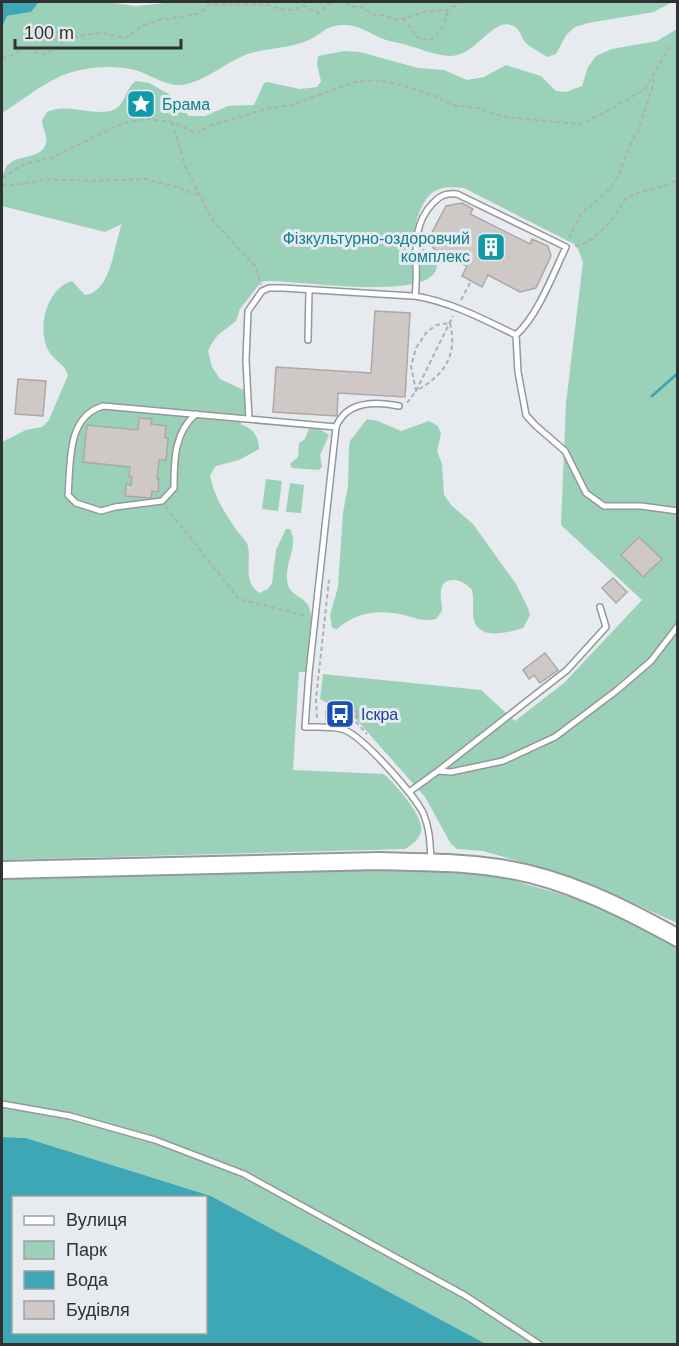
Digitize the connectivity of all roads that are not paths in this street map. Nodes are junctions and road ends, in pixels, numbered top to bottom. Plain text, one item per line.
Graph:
1 (309, 290) junction
2 (415, 296) junction
3 (516, 335) junction
4 (308, 340) dead end
5 (399, 406) road end
6 (196, 414) junction
7 (249, 419) junction
8 (336, 427) junction
9 (678, 512) edge
10 (600, 607) dead end
11 (678, 626) edge
12 (438, 771) junction
13 (409, 792) junction
14 (431, 862) junction
15 (2, 870) edge
16 (678, 938) edge
17 (2, 1104) edge
18 (539, 1344) edge

1 - 2 lane
1 - 4 lane
1 - 7 lane
2 - 3 lane
2 - 3 lane
3 - 9 lane
5 - 8 lane
6 - 6 lane
6 - 7 lane
7 - 8 lane
8 - 13 lane
10 - 12 lane
11 - 12 lane
12 - 13 lane
13 - 14 lane
14 - 15 main road
14 - 16 main road
17 - 18 lane

